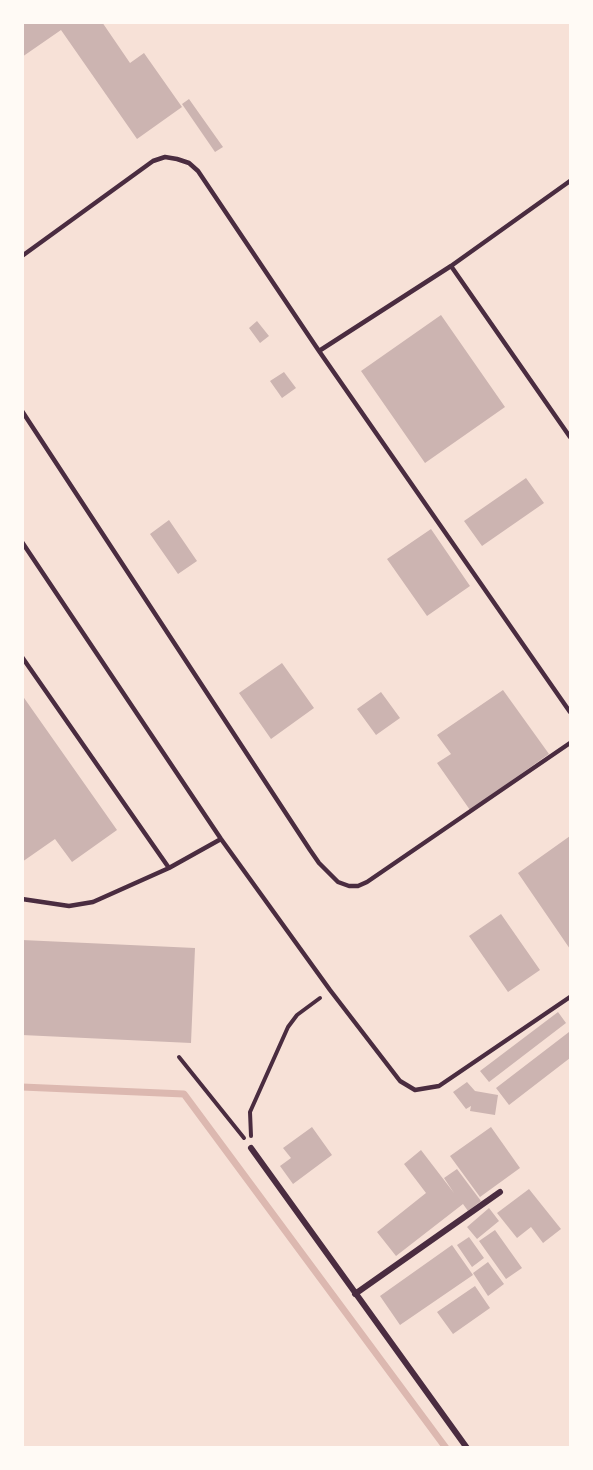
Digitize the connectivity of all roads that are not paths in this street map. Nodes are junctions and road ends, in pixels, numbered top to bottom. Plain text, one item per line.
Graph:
1 (570, 181) edge
2 (22, 256) edge
3 (451, 266) junction
4 (319, 351) junction
5 (22, 411) edge
6 (570, 437) edge
7 (22, 542) edge
8 (22, 657) edge
9 (570, 712) edge
10 (570, 743) edge
11 (221, 839) junction
12 (170, 868) junction
13 (22, 898) edge
14 (570, 997) edge
15 (252, 1148) dead end
16 (500, 1192) dead end
17 (356, 1294) junction
18 (467, 1448) edge

1 - 3 lane
2 - 4 lane
3 - 4 lane
3 - 6 lane
4 - 9 lane
5 - 10 lane
7 - 11 lane
8 - 12 lane
11 - 12 lane
11 - 14 lane
12 - 13 lane
15 - 17 street
16 - 17 street
17 - 18 street

